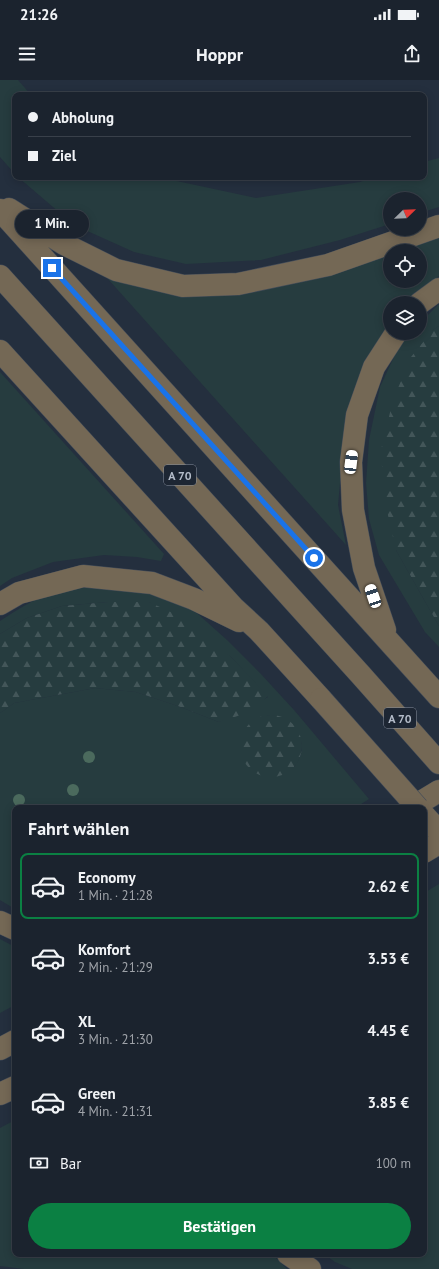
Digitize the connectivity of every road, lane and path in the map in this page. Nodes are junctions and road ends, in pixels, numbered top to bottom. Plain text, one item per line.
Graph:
1 (0, 203) edge
2 (0, 210) edge
3 (439, 226) edge
4 (0, 276) edge
5 (439, 289) edge
6 (427, 298) edge
7 (391, 340) edge
8 (0, 351) edge
9 (0, 604) edge
10 (258, 631) junction
11 (393, 645) junction
12 (439, 697) edge
13 (439, 762) edge
14 (439, 791) edge
15 (415, 805) edge
16 (416, 805) edge
17 (427, 818) edge
18 (439, 832) edge
19 (439, 843) edge
20 (427, 850) edge
21 (0, 922) edge
22 (12, 928) edge
23 (12, 1042) edge
24 (0, 1048) edge
25 (12, 1088) edge
26 (0, 1094) edge
27 (292, 1257) edge
28 (310, 1269) edge

1 - 3 highway
2 - 11 highway
4 - 13 highway, A 70
5 - 6 highway
7 - 11 highway
8 - 10 highway
9 - 10 highway
10 - 15 highway, bridge
11 - 12 highway
14 - 16 highway
17 - 18 highway
19 - 20 highway
21 - 22 highway
23 - 24 highway
25 - 26 highway
27 - 28 highway

